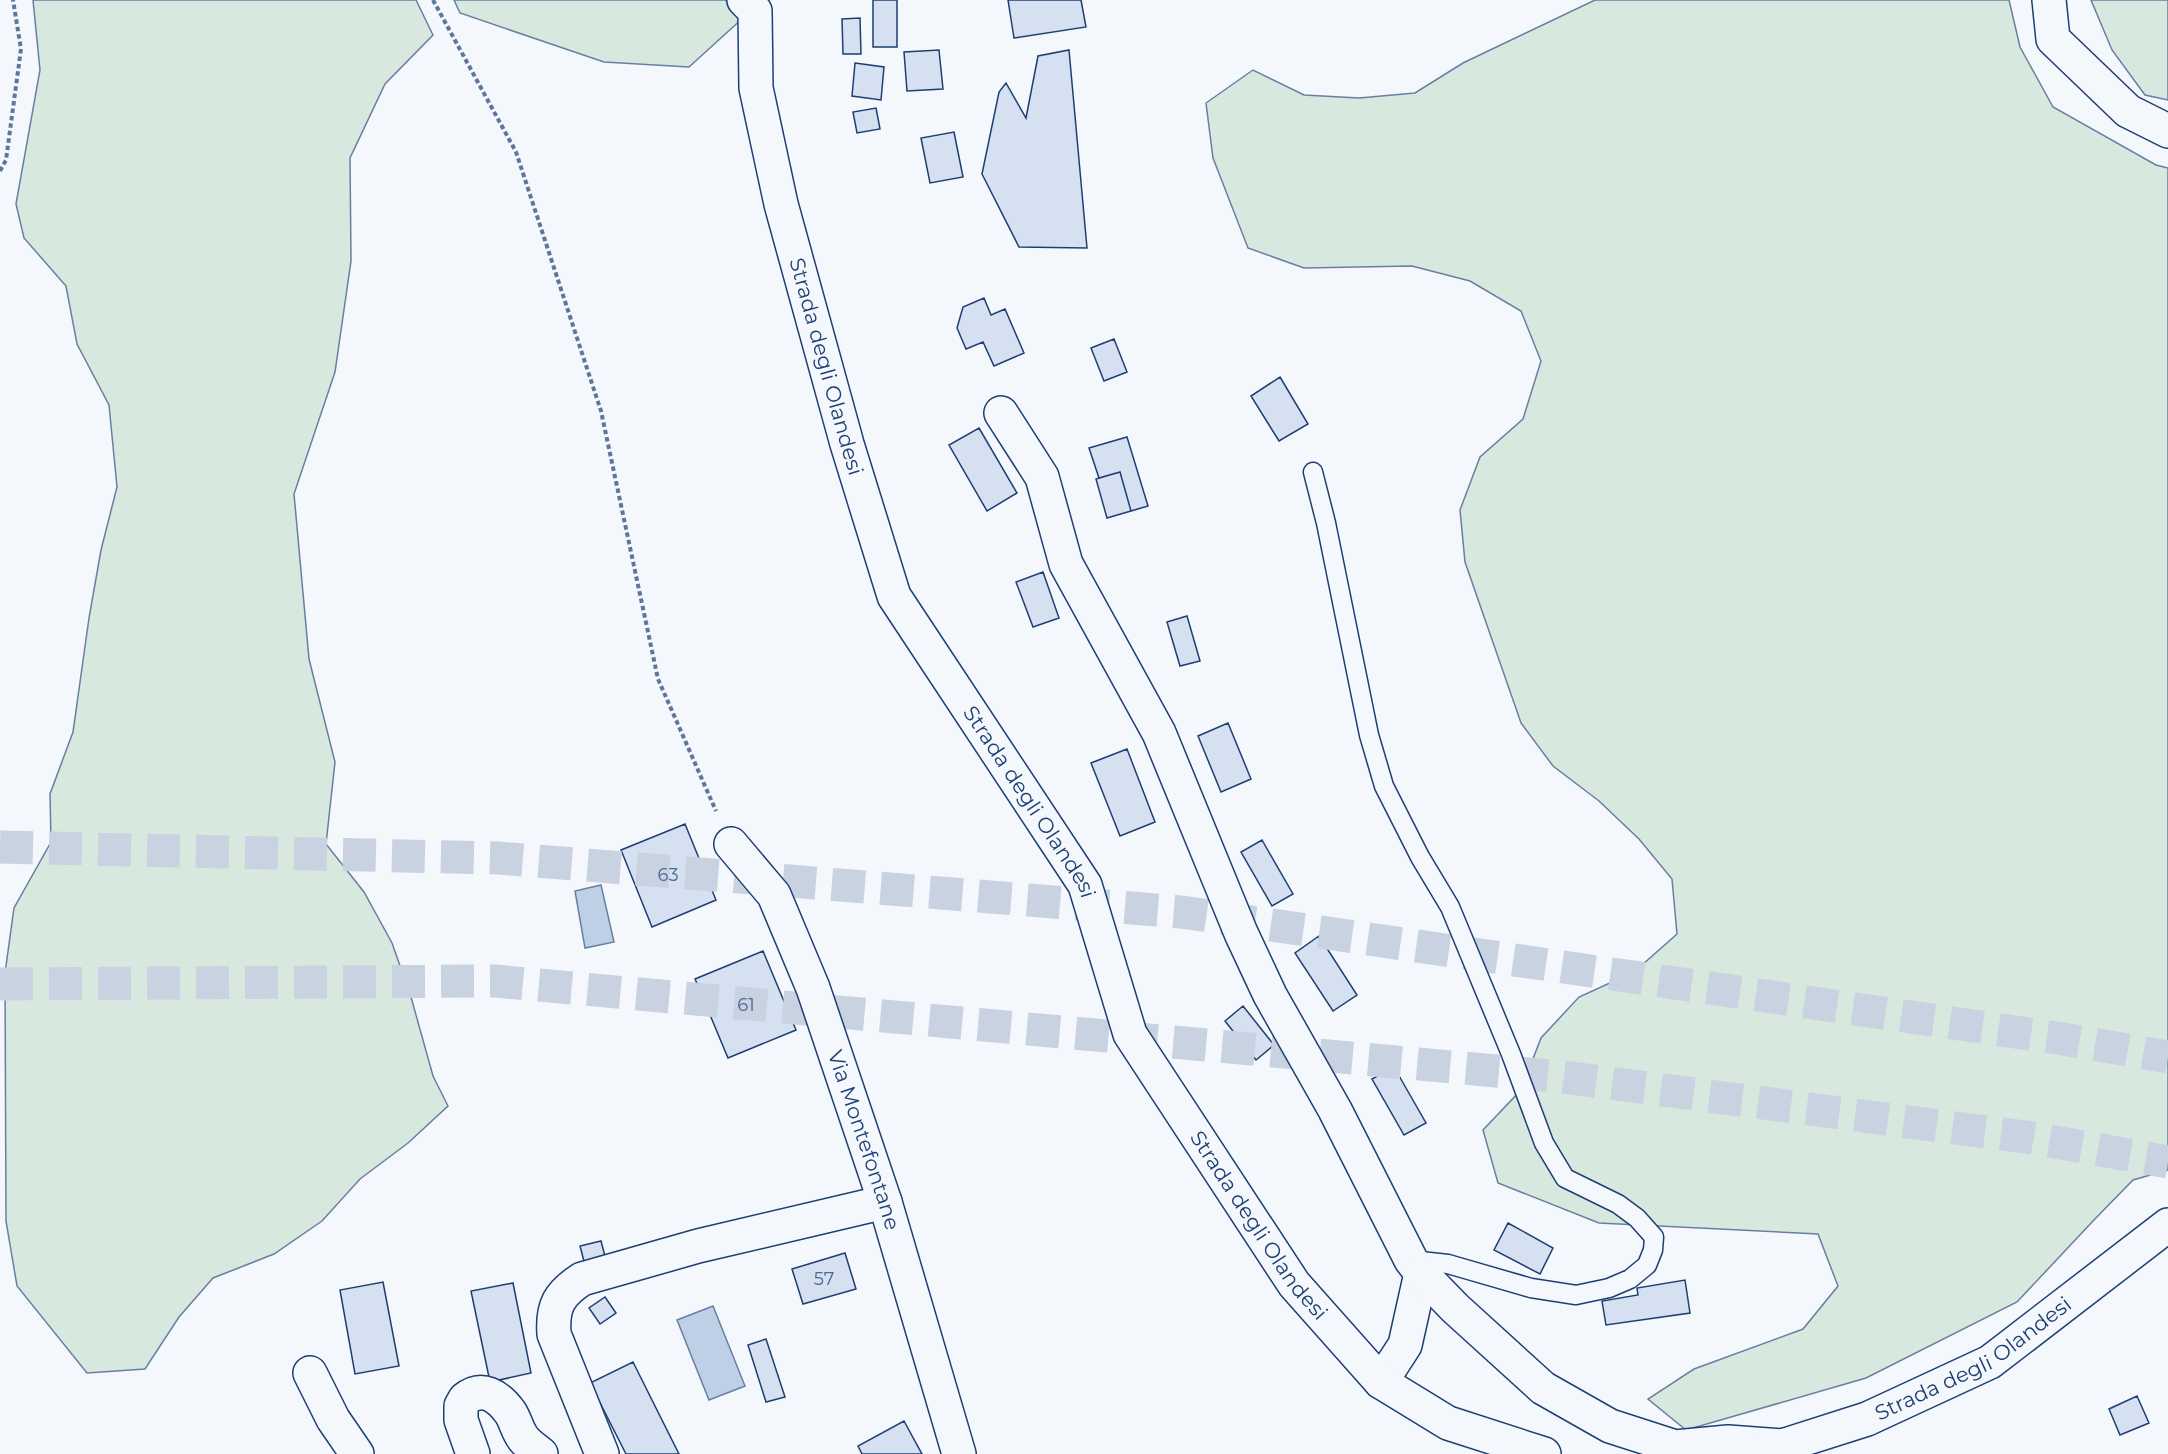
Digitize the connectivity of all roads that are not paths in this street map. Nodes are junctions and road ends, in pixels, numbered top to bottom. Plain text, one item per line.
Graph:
1 (744, 0) edge
2 (2049, 0) edge
3 (2168, 131) edge
4 (1001, 412) dead end
5 (1313, 472) dead end
6 (731, 844) road end
7 (885, 1203) junction
8 (2168, 1225) edge
9 (1416, 1266) junction
10 (310, 1373) dead end
11 (1381, 1382) junction
12 (1770, 1450) edge
13 (357, 1454) edge
14 (473, 1454) edge
15 (541, 1454) edge
16 (602, 1454) edge
17 (959, 1454) edge
18 (1544, 1454) edge

1 - 11 street, Strada degli Olandesi
2 - 3 street
4 - 9 street
5 - 9 lane
6 - 7 street, Via Montefontane
7 - 16 street
7 - 17 street, Via Montefontane
8 - 12 street, Strada degli Olandesi
9 - 11 street
9 - 12 street
10 - 13 street
11 - 18 street, Strada degli Olandesi
14 - 15 street

